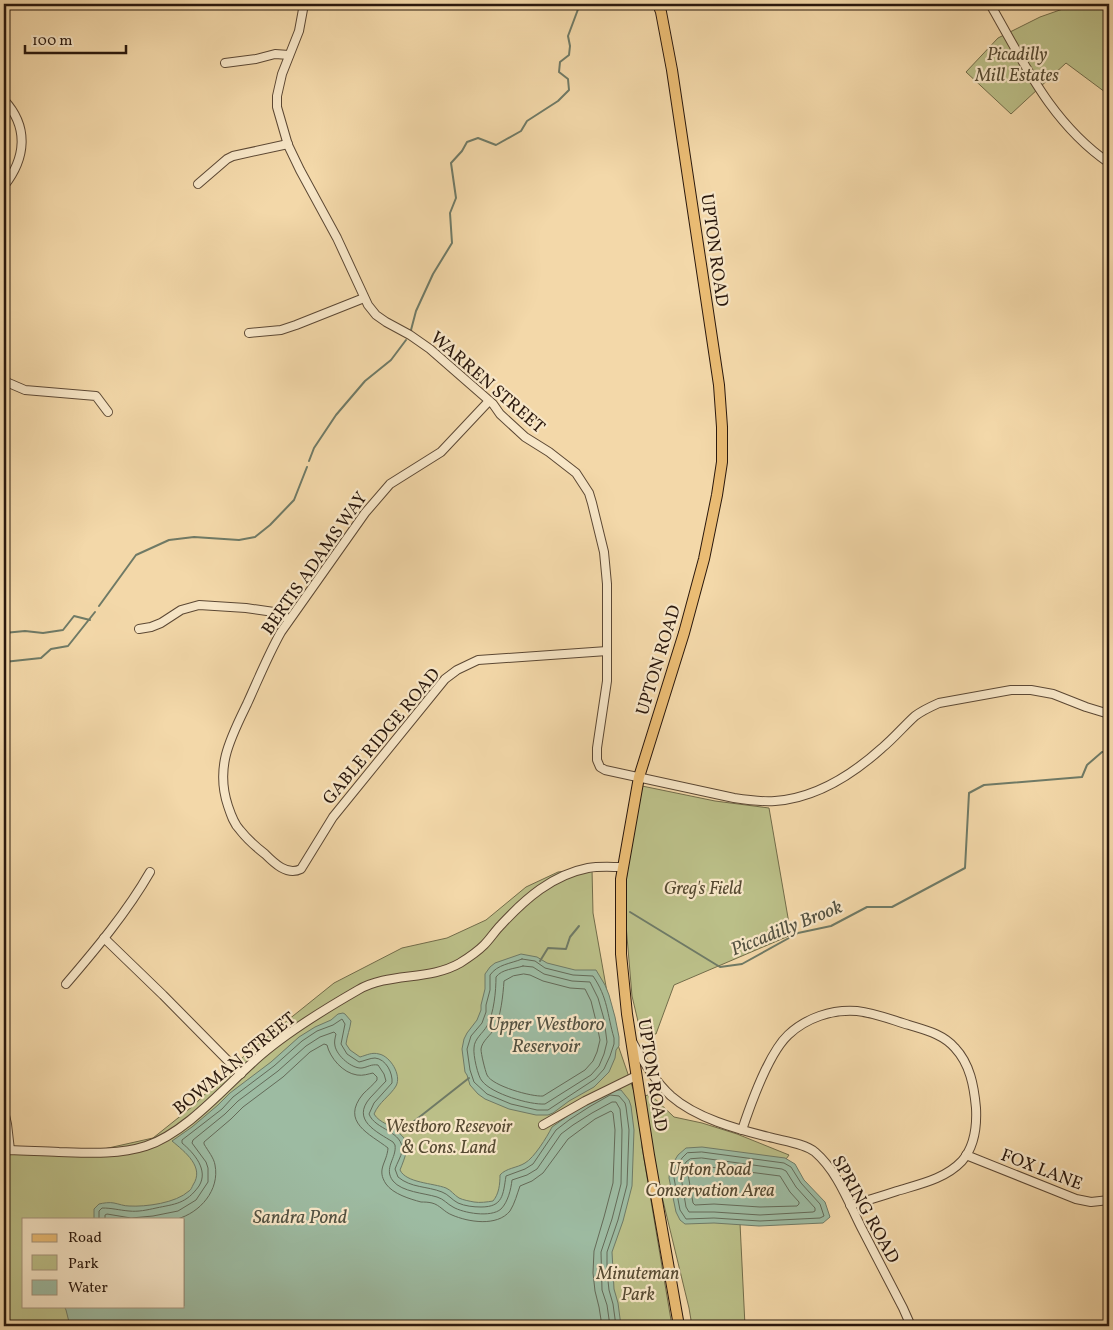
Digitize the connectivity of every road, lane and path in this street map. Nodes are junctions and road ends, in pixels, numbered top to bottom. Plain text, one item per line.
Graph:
1 (304, 4) edge
2 (658, 4) edge
3 (990, 4) edge
4 (289, 55) junction
5 (224, 63) dead end
6 (4, 100) edge
7 (288, 144) junction
8 (1109, 163) edge
9 (198, 184) dead end
10 (4, 186) edge
11 (364, 298) junction
12 (250, 332) dead end
13 (4, 381) edge
14 (489, 401) junction
15 (108, 412) dead end
16 (289, 619) junction
17 (139, 629) dead end
18 (607, 651) junction
19 (1109, 714) edge
20 (639, 777) junction
21 (622, 867) junction
22 (294, 871) joint
23 (150, 872) dead end
24 (104, 938) junction
25 (66, 984) dead end
26 (630, 1036) junction
27 (241, 1074) junction
28 (636, 1076) junction
29 (4, 1111) edge
30 (543, 1125) dead end
31 (742, 1130) junction
32 (7, 1150) edge
33 (966, 1155) junction
34 (1109, 1200) edge
35 (850, 1205) junction
36 (680, 1326) edge
37 (911, 1326) edge

1 - 4 street, WARREN STREET
2 - 20 main road, UPTON ROAD
3 - 8 street
4 - 5 street
4 - 7 street, WARREN STREET
6 - 10 street
7 - 9 street
7 - 11 street, WARREN STREET
11 - 12 street
11 - 14 street, WARREN STREET
13 - 15 street
14 - 16 street, BERTIS ADAMS WAY
14 - 18 street, WARREN STREET
16 - 17 street
16 - 22 street, BERTIS ADAMS WAY
18 - 20 street, WARREN STREET
18 - 22 street, GABLE RIDGE ROAD
19 - 20 street, WARREN STREET
20 - 21 main road, UPTON ROAD
21 - 26 main road, UPTON ROAD
21 - 27 street, BOWMAN STREET
23 - 24 street
24 - 25 street
24 - 27 street
26 - 28 main road, UPTON ROAD
26 - 31 street, SPRING ROAD
27 - 32 street, BOWMAN STREET
28 - 30 street
28 - 36 main road, UPTON ROAD
29 - 32 street
31 - 33 street
31 - 35 street, SPRING ROAD
33 - 34 street, FOX LANE
33 - 35 street
35 - 37 street, SPRING ROAD

